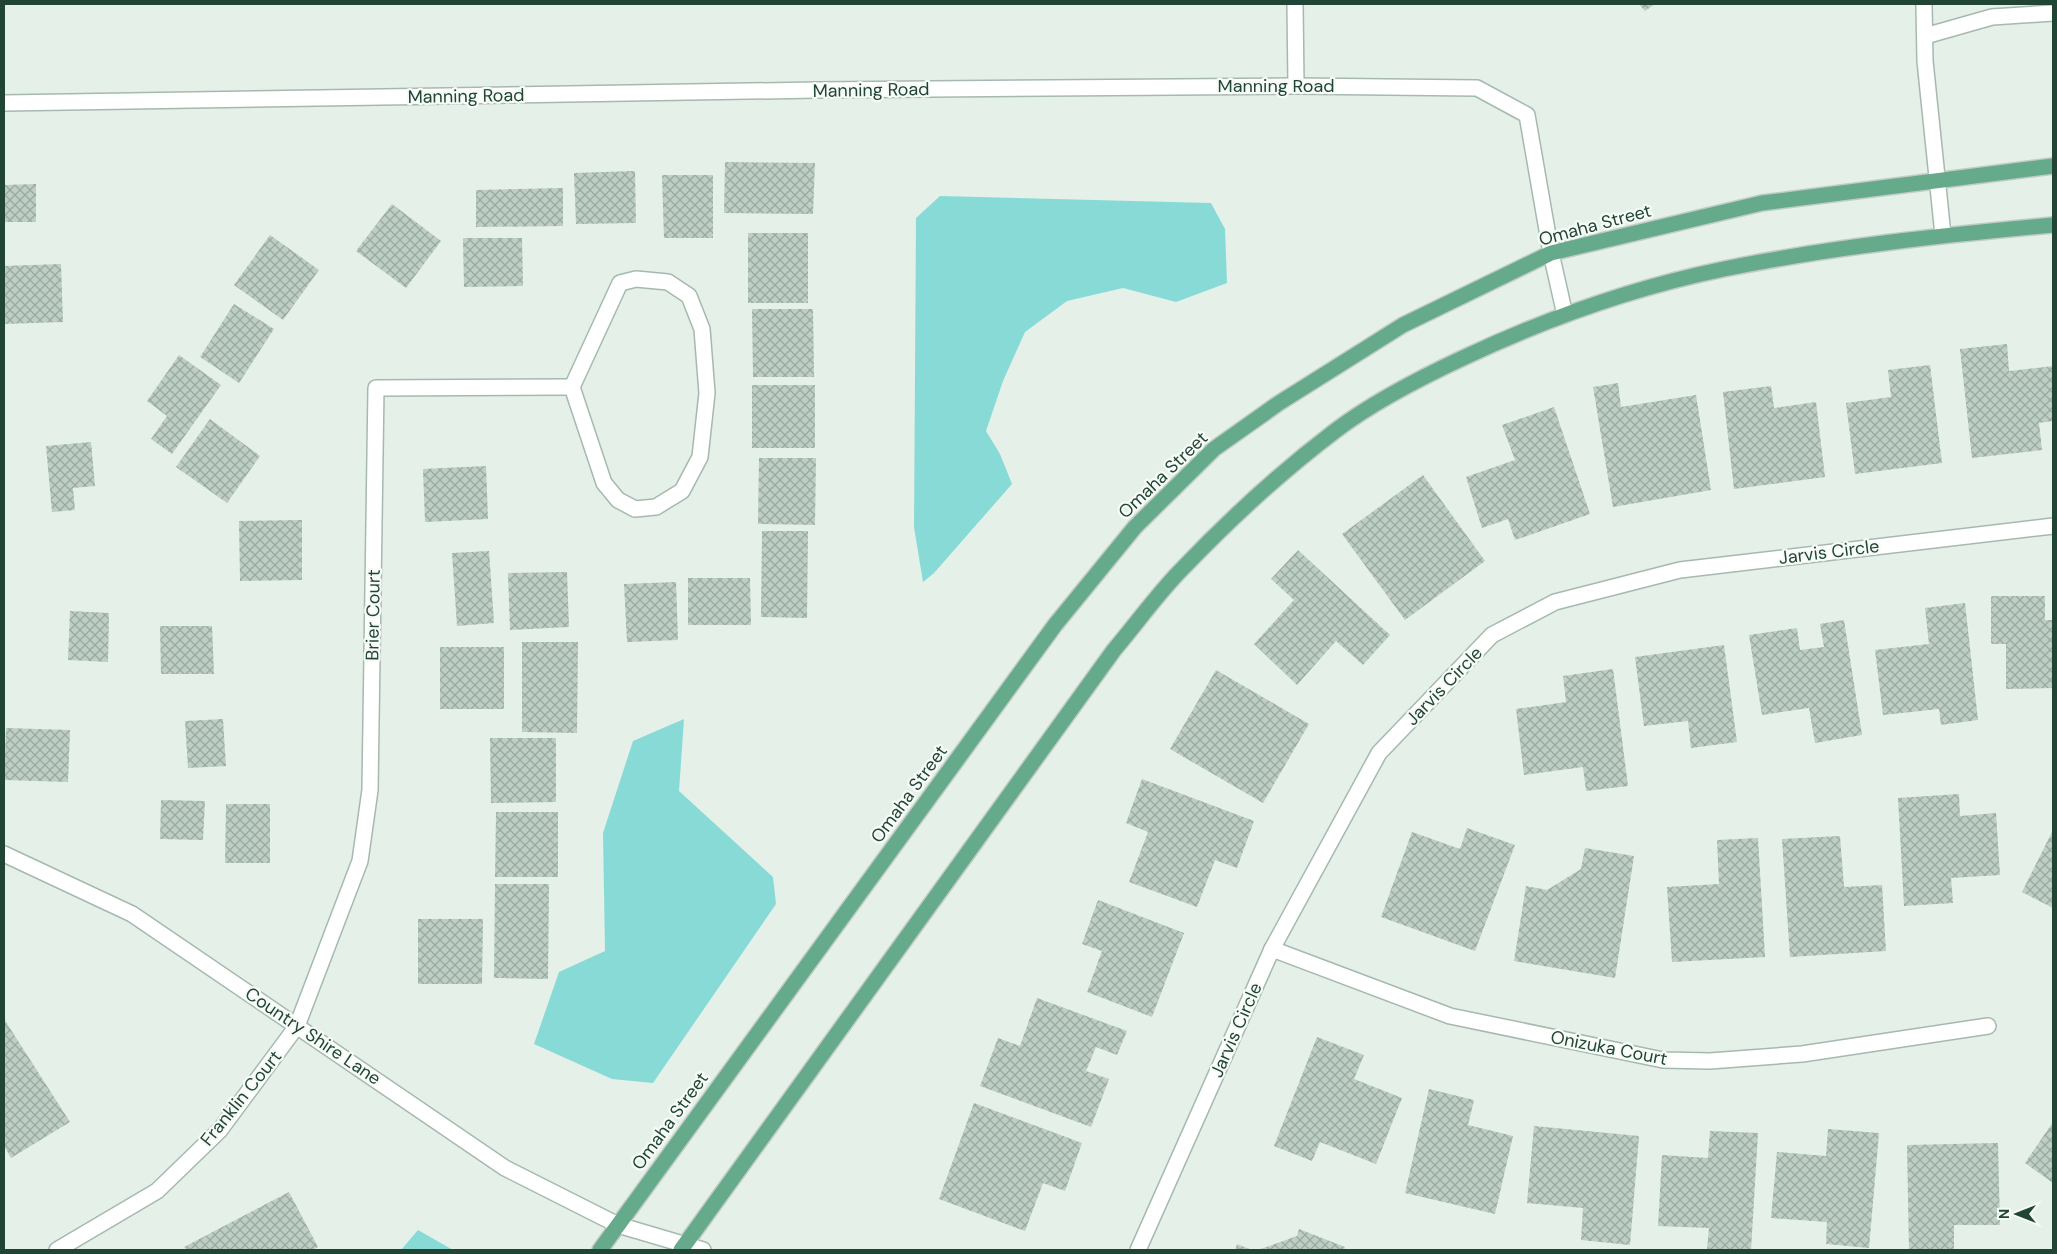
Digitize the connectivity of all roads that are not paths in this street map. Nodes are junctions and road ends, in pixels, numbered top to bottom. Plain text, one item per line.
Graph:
1 (1295, 4) edge
2 (1924, 4) edge
3 (2053, 13) edge
4 (1925, 36) junction
5 (1296, 86) junction
6 (4, 103) edge
7 (2053, 166) edge
8 (1937, 181) junction
9 (2050, 225) edge
10 (1943, 235) junction
11 (1551, 253) junction
12 (1565, 315) junction
13 (572, 387) junction
14 (2053, 526) edge
15 (4, 854) edge
16 (1272, 948) junction
17 (297, 1026) junction
18 (1988, 1026) dead end
19 (618, 1224) junction
20 (683, 1248) edge
21 (57, 1250) edge
22 (600, 1250) edge
23 (703, 1250) edge
24 (1138, 1250) edge

1 - 5 street
2 - 4 street
3 - 4 street
4 - 8 street
5 - 6 street, Manning Road
5 - 11 street, Manning Road
7 - 8 main road, Omaha Street
8 - 10 street
8 - 11 main road, Omaha Street
9 - 10 main road
10 - 12 main road
11 - 12 street, Manning Road
11 - 19 main road, Omaha Street
12 - 20 main road
13 - 13 street
13 - 17 street, Brier Court
14 - 16 street, Jarvis Circle
15 - 17 street, Country Shire Lane
16 - 18 street, Onizuka Court
16 - 24 street, Jarvis Circle
17 - 19 street, Country Shire Lane
17 - 21 street, Franklin Court
19 - 20 street, Country Shire Lane
19 - 22 main road, Omaha Street
20 - 23 street, Country Shire Lane

